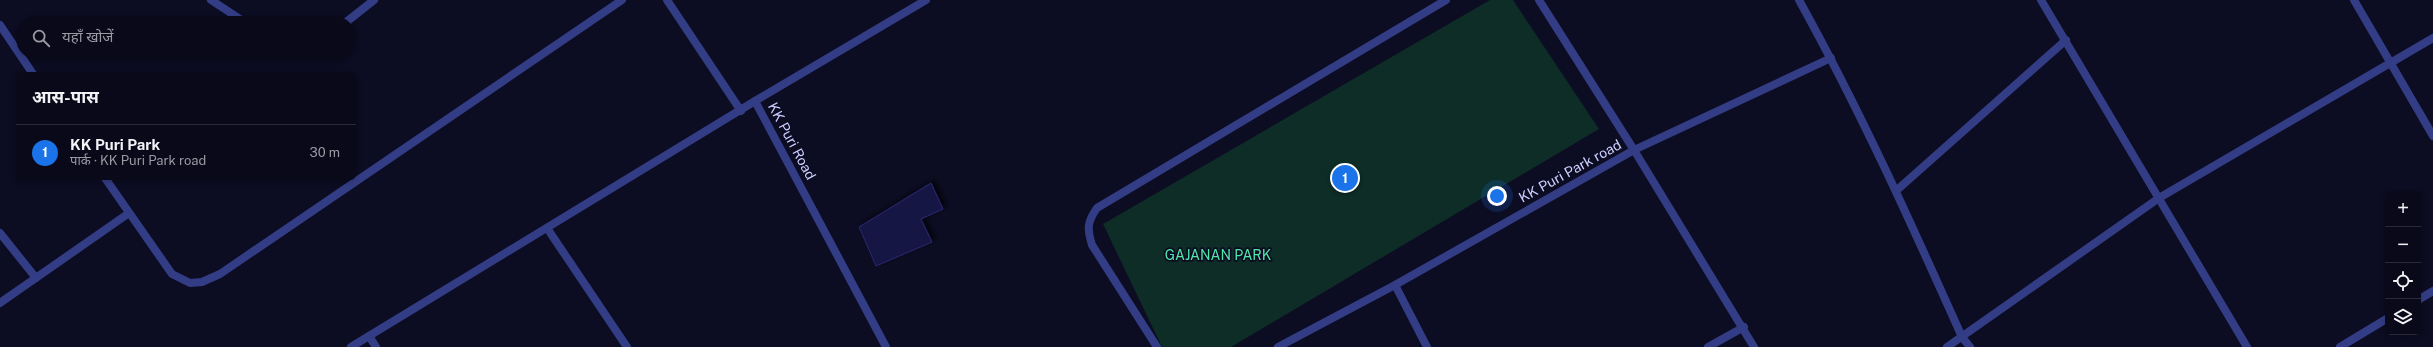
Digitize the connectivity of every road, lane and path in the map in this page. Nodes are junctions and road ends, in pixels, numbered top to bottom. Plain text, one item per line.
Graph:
1 (211, 0) edge
2 (374, 0) edge
3 (622, 0) edge
4 (667, 0) edge
5 (926, 0) edge
6 (1446, 0) edge
7 (1539, 0) edge
8 (1799, 0) edge
9 (2354, 0) edge
10 (2044, 1) edge
11 (235, 16) edge
12 (353, 16) edge
13 (0, 25) edge
14 (2433, 38) edge
15 (2066, 40) junction
16 (16, 49) edge
17 (1831, 58) junction
18 (24, 60) edge
19 (2391, 64) junction
20 (32, 72) edge
21 (756, 101) junction
22 (741, 111) junction
23 (2433, 136) edge
24 (1634, 150) junction
25 (106, 180) edge
26 (1897, 190) junction
27 (2160, 198) junction
28 (129, 213) junction
29 (547, 228) junction
30 (0, 233) edge
31 (36, 278) junction
32 (1395, 285) junction
33 (2433, 291) edge
34 (2420, 299) edge
35 (0, 303) edge
36 (2385, 320) edge
37 (1744, 328) junction
38 (369, 336) junction
39 (1962, 337) junction
40 (350, 347) edge
41 (376, 347) edge
42 (627, 347) edge
43 (886, 347) edge
44 (1157, 347) edge
45 (1278, 347) edge
46 (1427, 347) edge
47 (1708, 347) edge
48 (1754, 347) edge
49 (1947, 347) edge
50 (1970, 347) edge
51 (2247, 347) edge
52 (2340, 347) edge

1 - 11 street
2 - 12 street
3 - 28 street
4 - 22 street
5 - 21 street, KK Puri Road
6 - 44 street
7 - 24 street, KK Puri Park road
8 - 17 street
9 - 19 street
10 - 15 street
13 - 16 street
14 - 19 street
15 - 26 street
15 - 27 street
17 - 24 street
17 - 26 street
18 - 20 street
19 - 23 street
19 - 27 street
21 - 22 street
21 - 43 street, KK Puri Road
22 - 29 street
24 - 32 street, KK Puri Park road
24 - 37 street
25 - 28 street
26 - 39 street
27 - 39 street
27 - 51 street
28 - 31 street
29 - 38 street
29 - 42 street
30 - 31 street
31 - 35 street
32 - 45 street, KK Puri Park road
32 - 46 street
33 - 34 street
36 - 52 street
37 - 47 street
37 - 48 street
38 - 40 street
38 - 41 street
39 - 49 street
39 - 50 street

